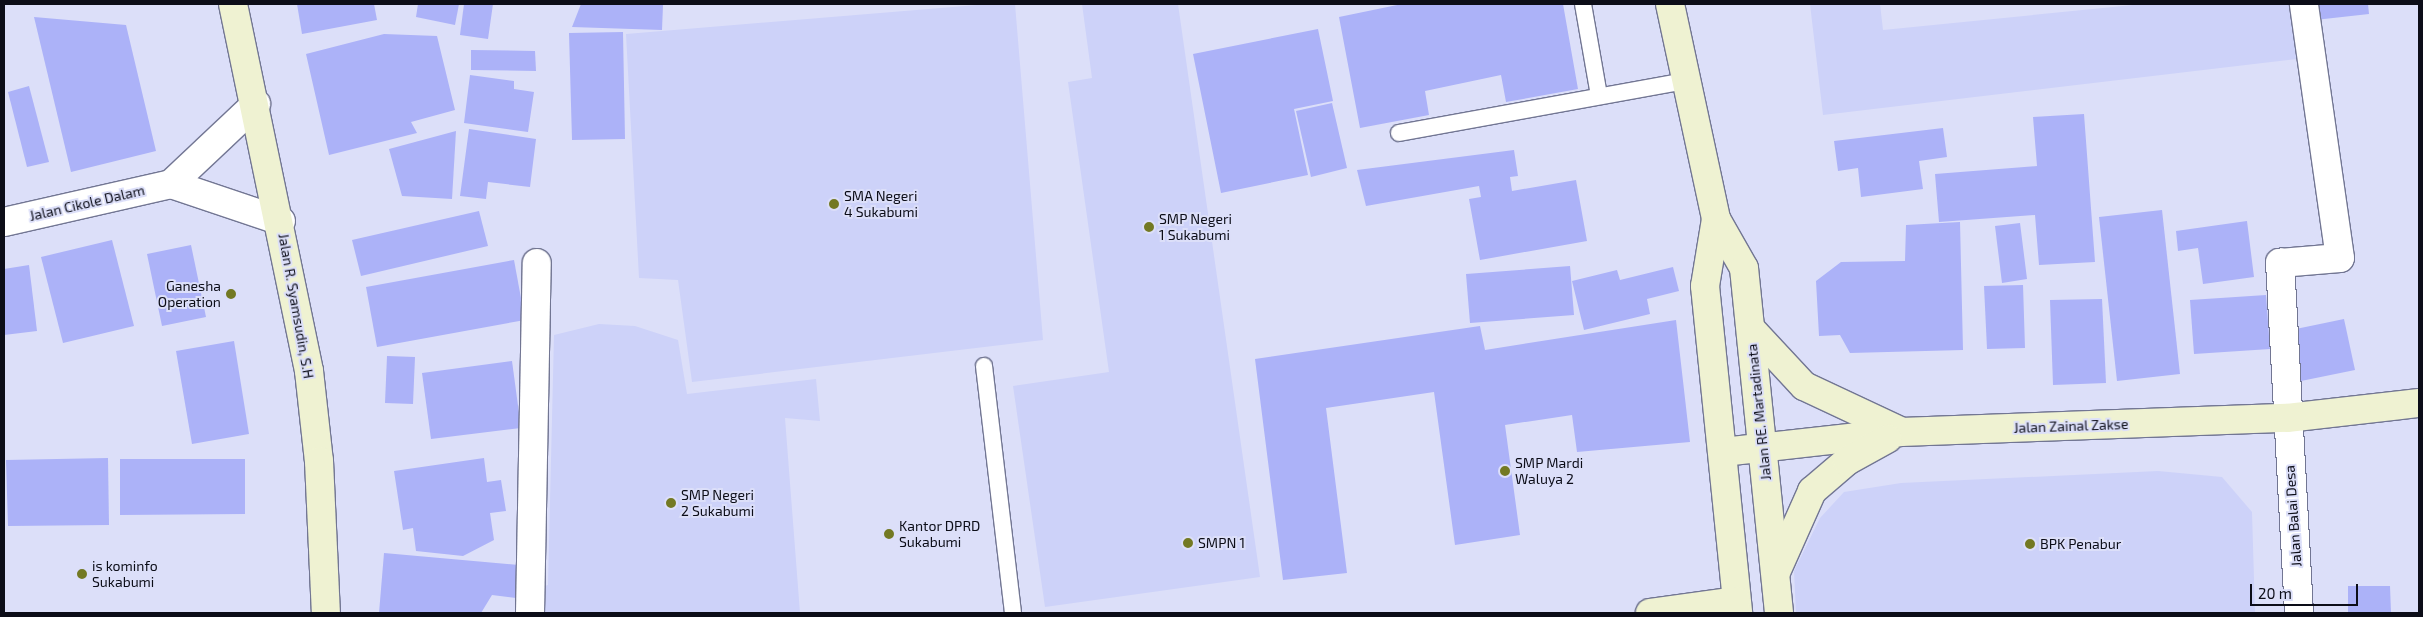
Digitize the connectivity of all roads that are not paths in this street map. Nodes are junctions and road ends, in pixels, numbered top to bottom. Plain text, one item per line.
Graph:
1 (233, 4) edge
2 (1582, 4) edge
3 (1670, 4) edge
4 (2304, 4) edge
5 (1686, 81) junction
6 (1599, 96) junction
7 (256, 104) junction
8 (1399, 133) dead end
9 (171, 184) junction
10 (1716, 219) junction
11 (281, 221) junction
12 (4, 222) edge
13 (537, 264) dead end
14 (1751, 330) junction
15 (984, 366) dead end
16 (2419, 403) edge
17 (2287, 418) junction
18 (1901, 432) junction
19 (1764, 450) junction
20 (1722, 452) junction
21 (1774, 578) junction
22 (1737, 607) edge
23 (326, 613) edge
24 (530, 613) edge
25 (1013, 613) edge
26 (1650, 613) edge
27 (1779, 613) edge
28 (2299, 613) edge

1 - 7 street, Jalan R. Syamsudin, S.H
2 - 6 lane
3 - 5 street, Jalan RE. Martadinata
4 - 17 street, Jalan Balai Desa
5 - 6 lane
5 - 10 street, Jalan RE. Martadinata
6 - 8 lane
7 - 9 street
7 - 11 street, Jalan R. Syamsudin, S.H
9 - 11 street
9 - 12 street, Jalan Cikole Dalam
10 - 14 street, Jalan RE. Martadinata
10 - 20 street, Jalan RE. Martadinata
11 - 23 street, Jalan R. Syamsudin, S.H
13 - 24 street
14 - 18 street
14 - 19 street, Jalan RE. Martadinata
15 - 25 lane
16 - 17 street, Jalan Zainal Zakse
17 - 18 street, Jalan Zainal Zakse
17 - 28 street, Jalan Balai Desa
18 - 19 street, Jalan Zainal Zakse
18 - 21 street
19 - 20 street, Jalan Zainal Zakse
19 - 21 street, Jalan RE. Martadinata
20 - 22 street, Jalan RE. Martadinata
21 - 27 street, Jalan RE. Martadinata
22 - 26 street

